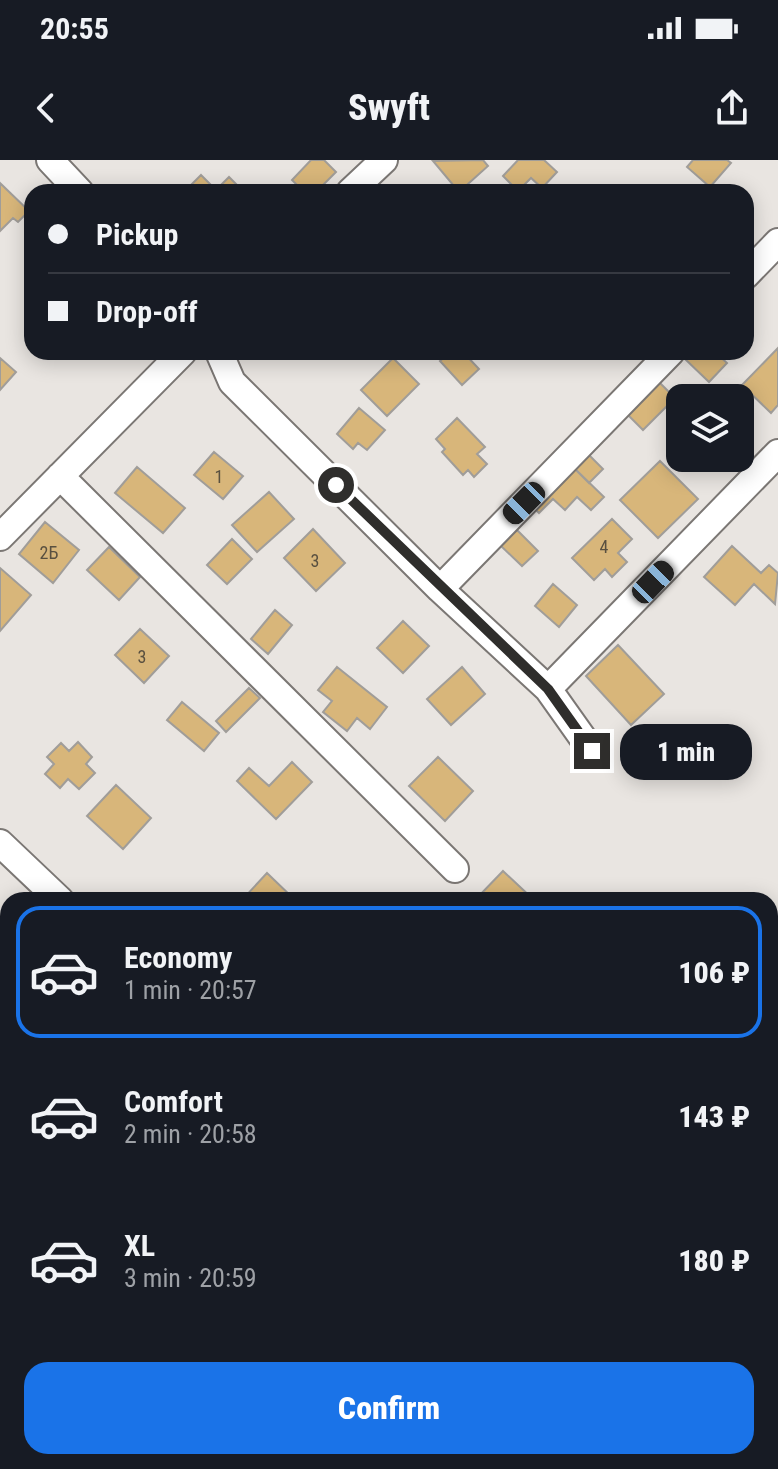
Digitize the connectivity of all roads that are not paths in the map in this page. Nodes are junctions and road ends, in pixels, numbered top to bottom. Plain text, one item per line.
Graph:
1 (50, 160) edge
2 (384, 160) edge
3 (72, 184) edge
4 (358, 184) edge
5 (778, 242) edge
6 (754, 267) edge
7 (175, 360) edge
8 (222, 360) edge
9 (663, 360) edge
10 (778, 453) edge
11 (60, 476) junction
12 (0, 537) edge
13 (440, 589) junction
14 (548, 689) junction
15 (592, 751) dead end
16 (0, 843) edge
17 (455, 869) dead end
18 (52, 892) edge

1 - 3 street
2 - 4 street
5 - 6 street
7 - 11 street
8 - 13 street
9 - 13 street
10 - 14 street
11 - 12 street
11 - 17 street
13 - 14 street
14 - 15 street
16 - 18 street

